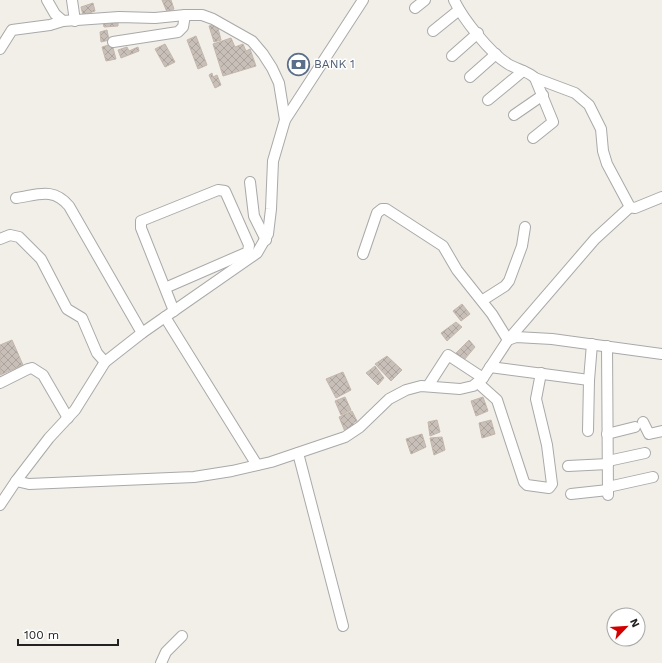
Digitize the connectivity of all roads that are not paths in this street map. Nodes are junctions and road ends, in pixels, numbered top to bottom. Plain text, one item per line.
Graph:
1 (47, 0) edge
2 (72, 0) edge
3 (363, 0) edge
4 (425, 0) edge
5 (457, 5) edge
6 (415, 8) dead end
7 (185, 15) junction
8 (75, 20) junction
9 (63, 21) junction
10 (433, 31) dead end
11 (478, 33) junction
12 (113, 42) dead end
13 (0, 49) edge
14 (496, 54) junction
15 (452, 56) dead end
16 (523, 71) junction
17 (470, 77) dead end
18 (535, 78) junction
19 (543, 94) junction
20 (488, 100) dead end
21 (514, 115) dead end
22 (285, 120) junction
23 (533, 138) dead end
24 (250, 182) dead end
25 (662, 197) edge
26 (16, 198) dead end
27 (630, 207) junction
28 (525, 227) dead end
29 (0, 239) edge
30 (266, 240) junction
31 (363, 254) dead end
32 (165, 288) junction
33 (483, 300) junction
34 (174, 311) junction
35 (164, 317) junction
36 (142, 333) junction
37 (508, 340) junction
38 (592, 344) junction
39 (607, 346) junction
40 (662, 354) edge
41 (104, 362) junction
42 (490, 367) junction
43 (540, 373) junction
44 (480, 380) junction
45 (589, 380) junction
46 (0, 383) edge
47 (428, 386) junction
48 (68, 418) junction
49 (588, 431) dead end
50 (662, 431) edge
51 (607, 434) junction
52 (298, 453) junction
53 (645, 453) dead end
54 (608, 463) junction
55 (257, 465) junction
56 (568, 466) dead end
57 (653, 477) dead end
58 (16, 481) junction
59 (608, 491) junction
60 (571, 494) dead end
61 (0, 505) edge
62 (343, 626) dead end
63 (182, 636) dead end
64 (161, 663) edge

1 - 9 street
2 - 8 street
3 - 22 street
4 - 6 street
5 - 10 street
5 - 11 street
7 - 8 street
7 - 12 street
7 - 22 street
8 - 9 street
9 - 13 street
11 - 14 street
11 - 15 street
14 - 16 street
14 - 17 street
16 - 18 street
16 - 20 street
18 - 19 street
18 - 27 street
19 - 21 street
19 - 23 street
22 - 30 street
24 - 30 street
25 - 27 street
26 - 36 street
27 - 37 street
28 - 33 street
29 - 41 street
30 - 34 street
31 - 33 street
32 - 32 street
32 - 34 street
33 - 37 street
34 - 35 street
35 - 36 street
35 - 55 street
36 - 41 street
37 - 38 street
37 - 42 street
38 - 39 street
38 - 45 street
39 - 40 street
39 - 51 street
41 - 48 street
42 - 43 street
42 - 44 street
43 - 44 street
43 - 45 street
44 - 47 street
44 - 47 street
45 - 49 street
46 - 48 street
47 - 52 street
48 - 58 street
50 - 51 street
51 - 54 street
52 - 55 street
52 - 62 street
53 - 54 street
54 - 56 street
54 - 59 street
55 - 58 street
57 - 59 street
58 - 61 street
59 - 60 street
63 - 64 street

